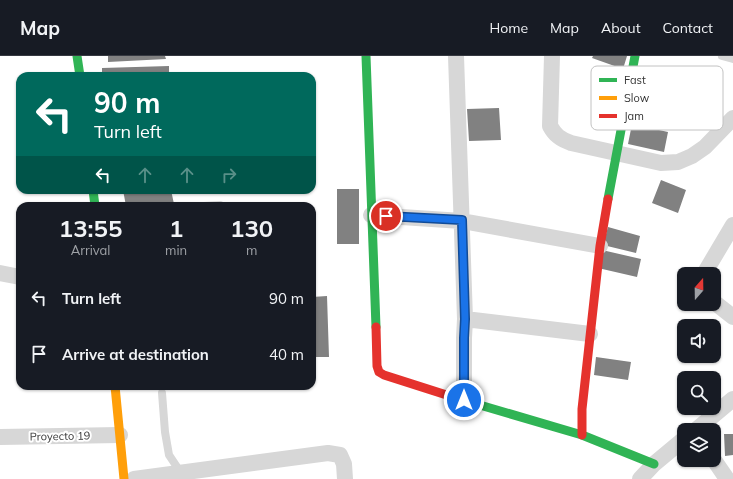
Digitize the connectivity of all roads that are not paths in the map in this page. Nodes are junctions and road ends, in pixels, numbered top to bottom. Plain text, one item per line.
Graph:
1 (77, 56) edge
2 (366, 56) edge
3 (456, 56) edge
4 (552, 56) edge
5 (635, 56) edge
6 (722, 56) edge
7 (733, 59) edge
8 (633, 66) edge
9 (79, 72) edge
10 (733, 118) edge
11 (723, 128) edge
12 (621, 130) edge
13 (721, 130) edge
14 (616, 153) junction
15 (372, 216) junction
16 (462, 220) junction
17 (733, 225) edge
18 (600, 246) junction
19 (708, 267) edge
20 (0, 273) edge
21 (16, 276) edge
22 (721, 308) edge
23 (733, 317) edge
24 (465, 319) junction
25 (590, 334) junction
26 (115, 390) edge
27 (162, 393) dead end
28 (464, 400) junction
29 (733, 400) edge
30 (705, 423) edge
31 (582, 434) junction
32 (120, 435) junction
33 (0, 437) edge
34 (677, 446) edge
35 (654, 464) junction
36 (719, 467) edge
37 (182, 476) edge
38 (124, 479) edge
39 (134, 479) edge
40 (345, 479) edge
41 (640, 479) edge
42 (727, 479) edge

1 - 9 street
2 - 15 street
3 - 16 street
4 - 14 street
5 - 8 street
6 - 7 lane
10 - 11 street
12 - 14 street
13 - 14 street
14 - 18 street
15 - 16 street
15 - 28 street
16 - 18 street
16 - 24 street
17 - 19 street
18 - 25 street
20 - 21 street
22 - 23 street
24 - 25 street
24 - 28 street
25 - 31 street
26 - 32 street
27 - 37 lane
28 - 31 street
29 - 30 street
31 - 35 street
32 - 33 street, Proyecto 19
32 - 38 street
34 - 35 street
35 - 41 street
36 - 42 street
37 - 39 street
37 - 40 street

